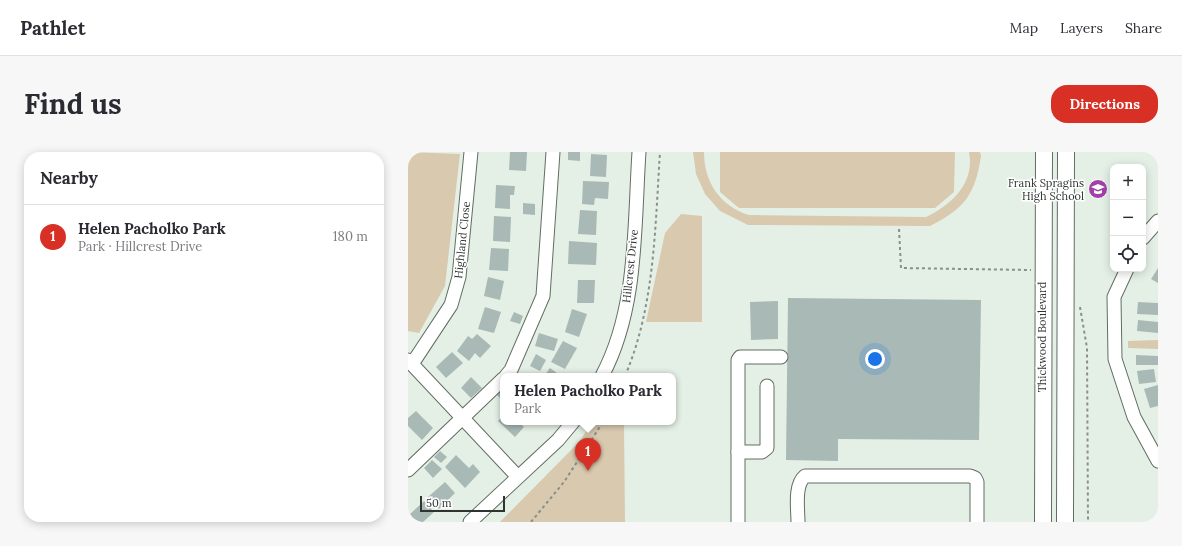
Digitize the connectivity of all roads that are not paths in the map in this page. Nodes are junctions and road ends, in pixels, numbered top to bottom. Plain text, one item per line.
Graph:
1 (471, 152) edge
2 (553, 152) edge
3 (639, 152) edge
4 (1044, 152) edge
5 (1066, 152) edge
6 (1158, 221) edge
7 (1145, 236) edge
8 (1126, 272) edge
9 (780, 357) dead end
10 (410, 362) edge
11 (508, 373) edge
12 (603, 373) edge
13 (500, 382) edge
14 (767, 386) dead end
15 (463, 419) junction
16 (570, 425) edge
17 (738, 452) junction
18 (1158, 461) edge
19 (408, 470) edge
20 (517, 476) junction
21 (1066, 497) junction
22 (470, 522) edge
23 (738, 522) edge
24 (798, 522) edge
25 (977, 522) edge
26 (1043, 522) edge
27 (1065, 522) edge
28 (1074, 522) edge

1 - 10 street, Highland Close
2 - 11 street
3 - 12 street, Hillcrest Drive
4 - 26 main road, Thickwood Boulevard
5 - 21 main road
6 - 7 street
8 - 18 street
9 - 17 street
10 - 15 street, Highland Close
13 - 15 street
14 - 17 street
15 - 19 street
15 - 20 street, Highland Close
16 - 20 street
17 - 23 street
20 - 22 street
21 - 27 main road
21 - 28 main road
24 - 25 street

